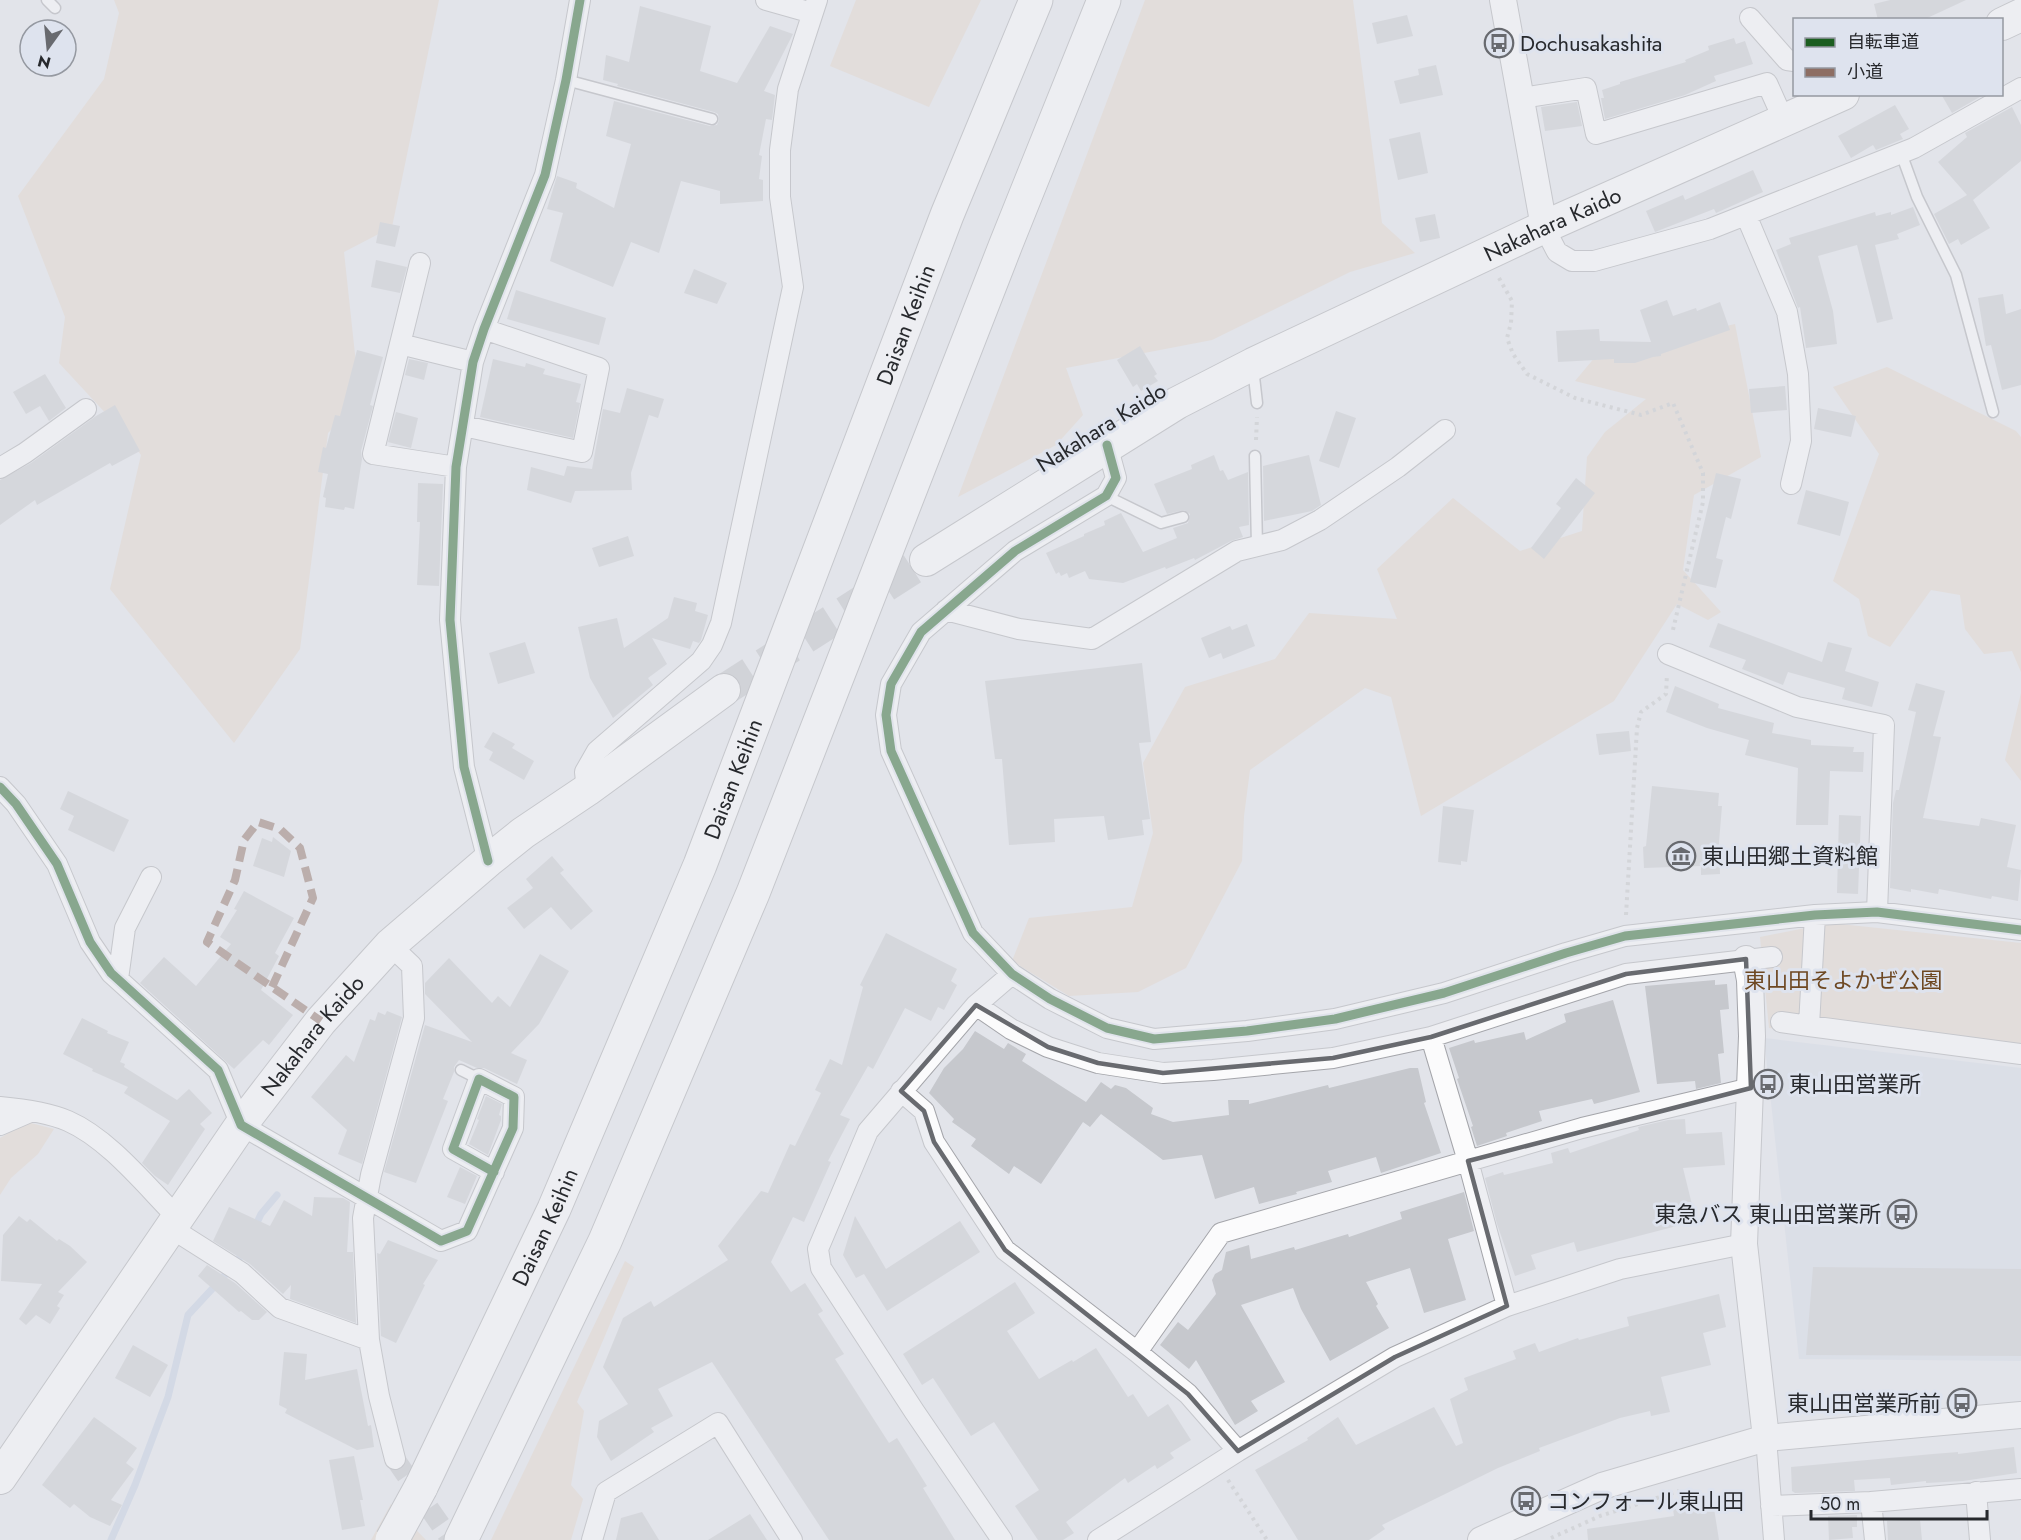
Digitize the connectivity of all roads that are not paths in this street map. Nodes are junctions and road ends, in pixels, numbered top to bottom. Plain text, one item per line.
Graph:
1 (580, 0) edge
2 (766, 0) edge
3 (1036, 0) edge
4 (1104, 0) edge
5 (1503, 0) edge
6 (814, 6) edge
7 (2021, 15) edge
8 (1749, 18) dead end
9 (2003, 23) edge
10 (1793, 61) edge
11 (566, 80) junction
12 (2021, 88) edge
13 (1839, 96) edge
14 (1521, 98) junction
15 (712, 119) dead end
16 (1784, 121) junction
17 (1901, 153) junction
18 (1746, 215) junction
19 (1544, 227) junction
20 (420, 263) dead end
21 (484, 329) junction
22 (400, 344) junction
23 (473, 362) junction
24 (1253, 364) junction
25 (1257, 403) road end
26 (86, 409) dead end
27 (1993, 412) dead end
28 (464, 426) junction
29 (1445, 430) dead end
30 (1107, 445) junction
31 (1255, 456) road end
32 (456, 467) junction
33 (0, 468) edge
34 (1791, 484) dead end
35 (1106, 495) junction
36 (1183, 517) dead end
37 (1257, 546) junction
38 (927, 560) tunnel mouth
39 (946, 610) junction
40 (1668, 654) road end
41 (724, 690) tunnel mouth
42 (0, 787) edge
43 (587, 790) junction
44 (488, 861) junction
45 (151, 877) dead end
46 (1877, 912) junction
47 (1815, 915) junction
48 (2020, 925) edge
49 (390, 945) junction
50 (1772, 957) dead end
51 (1746, 959) junction
52 (1012, 974) junction
53 (118, 978) junction
54 (976, 1005) junction
55 (1781, 1022) dead end
56 (1809, 1026) junction
57 (1431, 1037) junction
58 (2021, 1054) edge
59 (461, 1070) dead end
60 (479, 1079) junction
61 (1752, 1088) junction
62 (901, 1091) junction
63 (0, 1107) edge
64 (31, 1112) junction
65 (0, 1125) edge
66 (242, 1125) junction
67 (1468, 1161) junction
68 (494, 1172) junction
69 (366, 1198) junction
70 (175, 1223) junction
71 (1744, 1244) junction
72 (1507, 1305) junction
73 (369, 1340) junction
74 (1137, 1352) junction
75 (2021, 1415) edge
76 (1766, 1438) junction
77 (1238, 1451) junction
78 (395, 1459) tunnel mouth
79 (0, 1478) edge
80 (2021, 1489) edge
81 (1976, 1492) junction
82 (1871, 1502) junction
83 (1771, 1506) junction
84 (464, 1536) edge
85 (392, 1540) edge
86 (592, 1540) edge
87 (792, 1540) edge
88 (1002, 1540) edge
89 (1098, 1540) edge
90 (1481, 1540) edge
91 (1774, 1540) edge
92 (1875, 1540) edge
93 (1980, 1540) edge

1 - 11 street
2 - 6 street
3 - 85 highway, Daisan Keihin, bridge
4 - 84 highway
5 - 14 street
6 - 43 street
7 - 9 main road
8 - 10 street
11 - 15 lane
11 - 21 street
12 - 17 street
13 - 16 main road, Nakahara Kaido
14 - 16 street
14 - 19 street
16 - 19 main road, Nakahara Kaido
17 - 18 street
17 - 27 lane
18 - 19 street
18 - 34 street
19 - 24 main road, Nakahara Kaido
20 - 22 street
21 - 23 street
21 - 28 street
22 - 23 street
22 - 32 street
23 - 28 street
24 - 25 lane
24 - 30 main road, Nakahara Kaido
26 - 33 street
28 - 32 street
29 - 37 street
30 - 35 street
30 - 38 main road, Nakahara Kaido
31 - 37 lane
32 - 44 street
35 - 36 lane
35 - 39 street
37 - 39 street
39 - 52 street
40 - 46 street
41 - 43 main road, Nakahara Kaido
42 - 53 street
43 - 44 main road, Nakahara Kaido
44 - 49 main road, Nakahara Kaido
45 - 53 street
46 - 47 street
46 - 48 street
47 - 52 street
47 - 56 street
49 - 66 main road, Nakahara Kaido
49 - 69 street
50 - 51 street
51 - 57 street
51 - 61 street
52 - 54 street
53 - 66 street
54 - 57 street
54 - 62 street
55 - 56 street
56 - 58 street
57 - 67 street
59 - 60 lane
60 - 68 street
60 - 68 street
61 - 67 street
61 - 71 street
62 - 74 street
62 - 88 street
63 - 64 street
64 - 65 street
64 - 70 street
66 - 69 street
66 - 70 main road, Nakahara Kaido
67 - 72 street
67 - 74 street
68 - 69 street
69 - 73 street
70 - 73 street
70 - 79 main road, Nakahara Kaido
71 - 72 street
71 - 76 street
72 - 77 street
73 - 78 street
74 - 77 street
75 - 76 street
76 - 83 street
76 - 90 street
77 - 89 street
80 - 81 street
81 - 82 street
81 - 93 street
82 - 83 street
82 - 92 street
83 - 91 street
86 - 87 street

